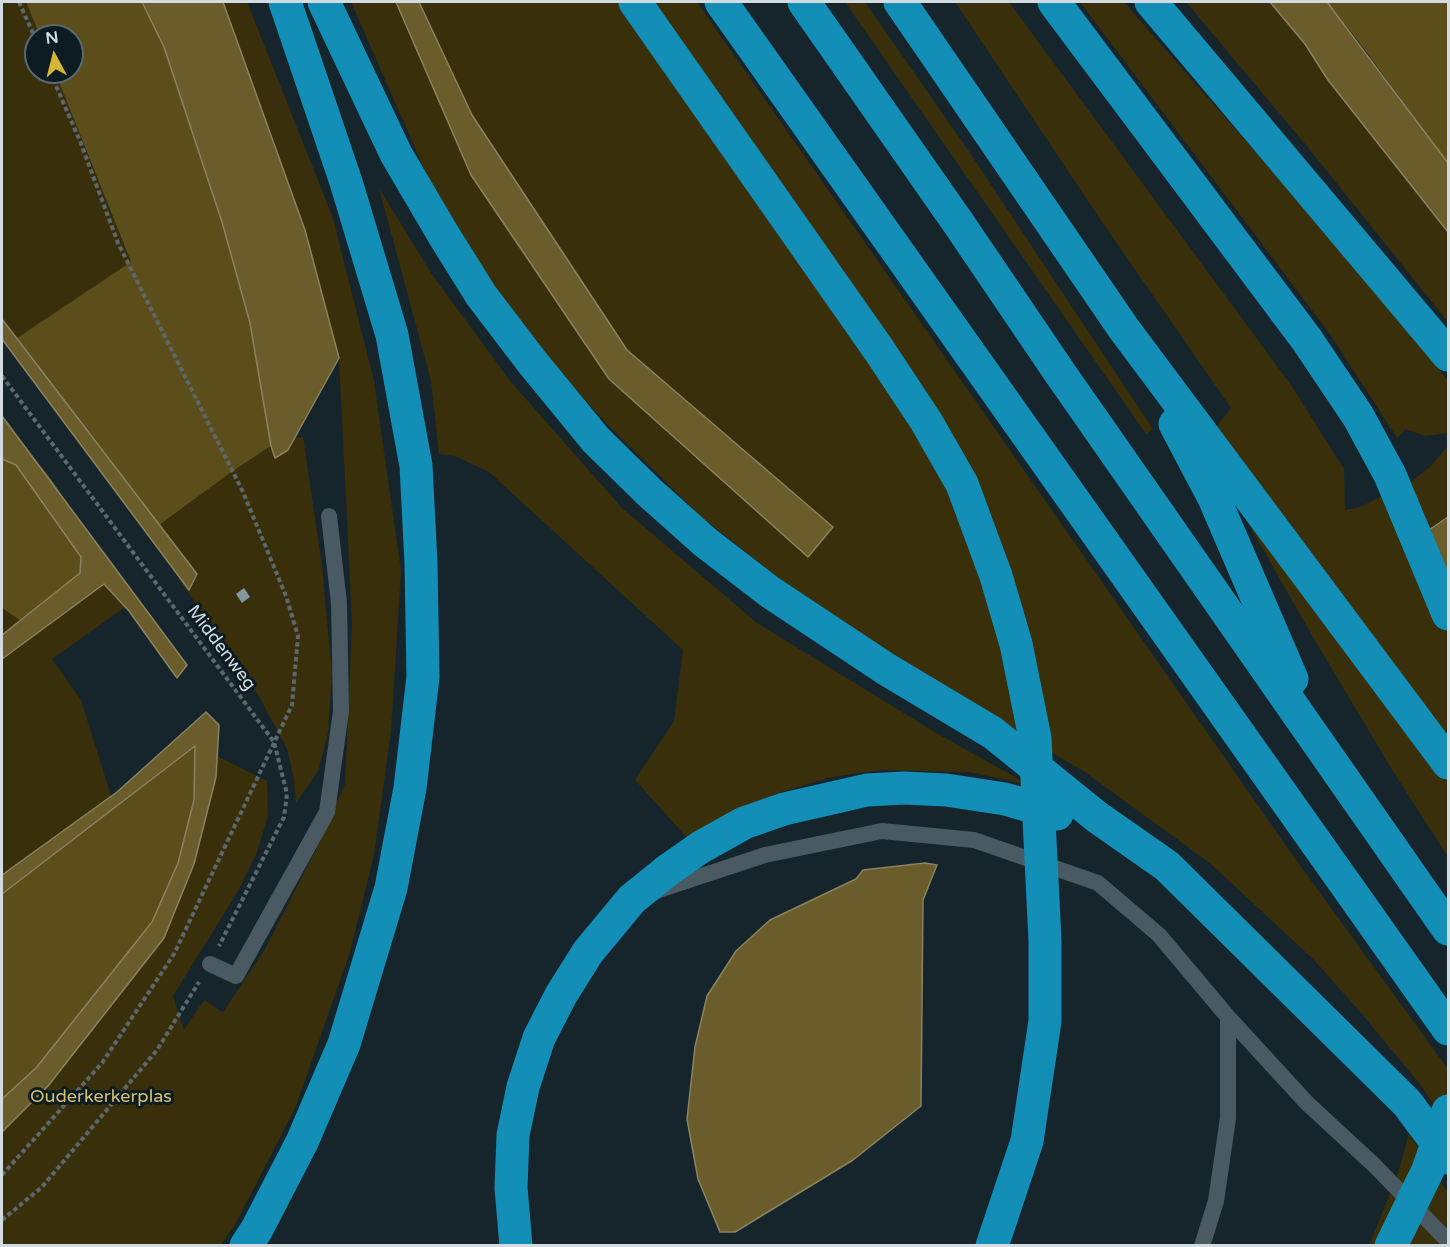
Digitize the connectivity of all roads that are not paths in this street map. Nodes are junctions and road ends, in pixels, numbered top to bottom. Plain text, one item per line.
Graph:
1 (285, 2) edge
2 (324, 2) edge
3 (635, 2) edge
4 (721, 2) edge
5 (804, 2) edge
6 (900, 2) edge
7 (1054, 2) edge
8 (1151, 2) edge
9 (1124, 330) junction
10 (1449, 355) edge
11 (329, 516) dead end
12 (1449, 614) edge
13 (1319, 742) junction
14 (1449, 762) edge
15 (1167, 866) junction
16 (632, 899) junction
17 (1449, 929) edge
18 (210, 964) road end
19 (1228, 1017) junction
20 (1449, 1029) edge
21 (1449, 1112) edge
22 (1449, 1158) edge
23 (1449, 1241) edge
24 (246, 1245) edge
25 (516, 1245) edge
26 (992, 1245) edge
27 (1202, 1245) edge
28 (1391, 1245) edge

1 - 24 highway
2 - 15 highway
3 - 26 highway
4 - 20 highway
5 - 13 highway
6 - 9 highway
7 - 12 highway
8 - 10 highway
9 - 13 highway
9 - 14 highway
11 - 18 lane
13 - 17 highway
15 - 16 highway
15 - 22 highway
16 - 19 lane
16 - 25 highway
19 - 23 lane
19 - 27 lane
21 - 28 highway

